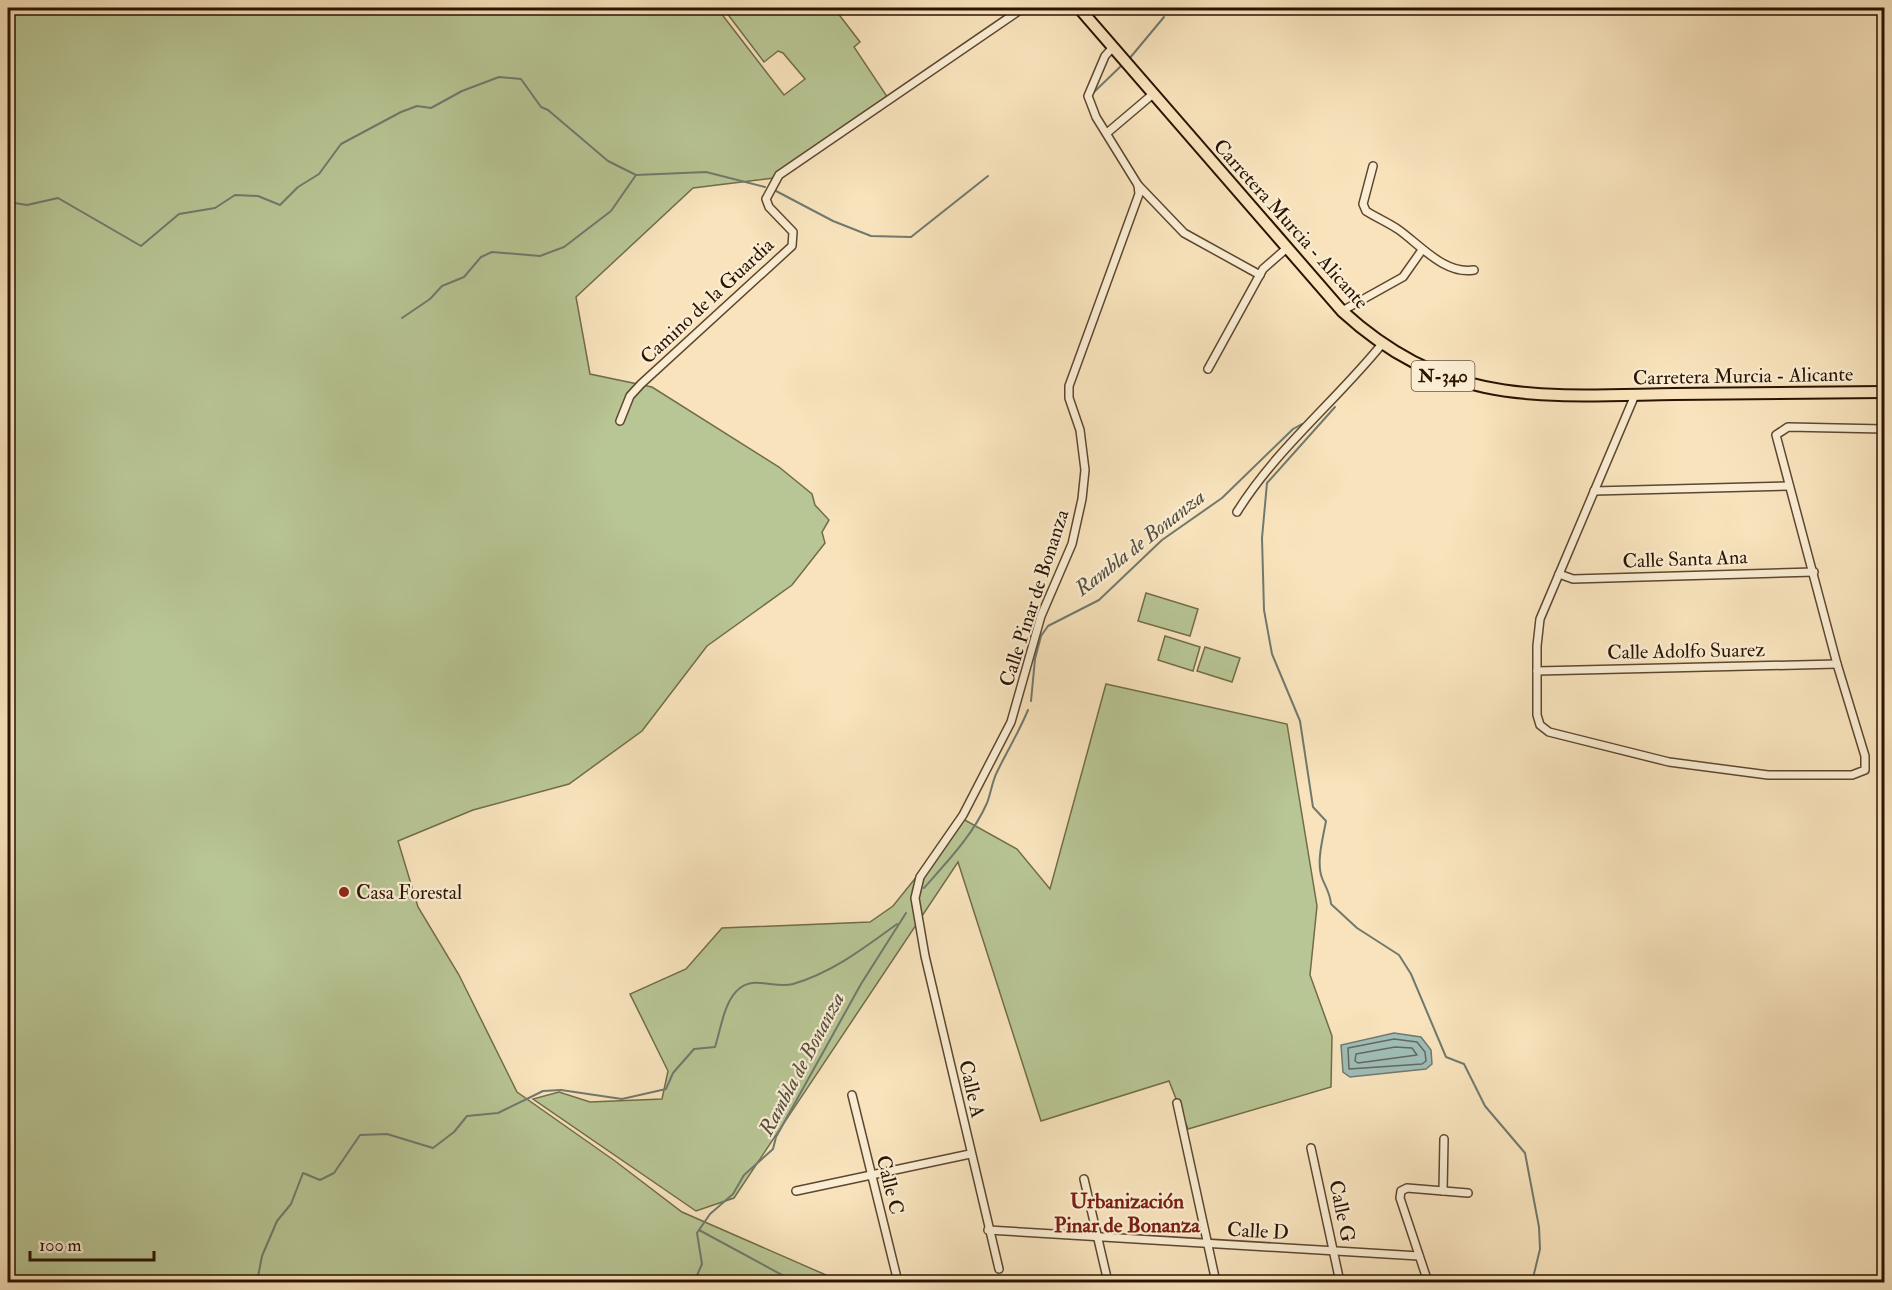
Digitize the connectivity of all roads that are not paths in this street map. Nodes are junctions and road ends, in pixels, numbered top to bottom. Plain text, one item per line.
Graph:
1 (1023, 8) edge
2 (1079, 8) edge
3 (1116, 51) junction
4 (1153, 94) junction
5 (1107, 133) junction
6 (1372, 166) dead end
7 (1138, 185) junction
8 (1287, 248) junction
9 (1422, 250) junction
10 (1474, 270) dead end
11 (1260, 275) junction
12 (1342, 311) junction
13 (1382, 344) junction
14 (1208, 369) dead end
15 (1884, 392) edge
16 (1635, 395) junction
17 (620, 421) dead end
18 (1884, 429) edge
19 (1789, 486) junction
20 (1594, 491) junction
21 (1237, 512) dead end
22 (1814, 572) junction
23 (1559, 574) junction
24 (1837, 664) junction
25 (1537, 671) junction
26 (917, 915) joint
27 (852, 1095) dead end
28 (1177, 1103) dead end
29 (1444, 1138) dead end
30 (1311, 1148) dead end
31 (970, 1154) junction
32 (870, 1174) junction
33 (1084, 1179) dead end
34 (796, 1191) dead end
35 (1443, 1191) junction
36 (1468, 1193) dead end
37 (988, 1230) junction
38 (1097, 1237) junction
39 (1207, 1244) junction
40 (1334, 1251) junction
41 (1419, 1256) junction
42 (999, 1269) dead end
43 (898, 1282) edge
44 (1108, 1282) edge
45 (1216, 1282) edge
46 (1341, 1282) edge
47 (1428, 1282) edge

1 - 17 street, Camino de la Guardia
2 - 3 highway, Carretera Murcia - Alicante / N-340
3 - 4 highway, Carretera Murcia - Alicante / N-340
3 - 5 street
4 - 5 street
4 - 8 highway, Carretera Murcia - Alicante / N-340
5 - 7 street
6 - 9 street
7 - 11 street
7 - 26 street, Calle Pinar de Bonanza
8 - 11 street
8 - 12 highway, Carretera Murcia - Alicante / N-340
9 - 10 street
9 - 12 street
11 - 14 street
12 - 13 highway, Carretera Murcia - Alicante / N-340
13 - 16 highway, Carretera Murcia - Alicante / N-340
13 - 21 street
15 - 16 highway, Carretera Murcia - Alicante / N-340
16 - 20 street
18 - 19 street
19 - 20 street
19 - 22 street
20 - 23 street
22 - 23 street, Calle Santa Ana
22 - 24 street
23 - 25 street
24 - 25 street, Calle Adolfo Suarez
24 - 25 street
26 - 31 street, Calle A
27 - 32 street, Calle C
28 - 39 street
29 - 35 street
30 - 40 street, Calle G
31 - 32 street
31 - 37 street, Calle A
32 - 34 street
32 - 43 street, Calle C
33 - 38 street
35 - 36 street
35 - 41 street
37 - 38 street, Calle D
37 - 42 street, Calle A
38 - 39 street, Calle D
38 - 44 street
39 - 40 street, Calle D
39 - 45 street
40 - 41 street, Calle D
40 - 46 street, Calle G
41 - 47 street

